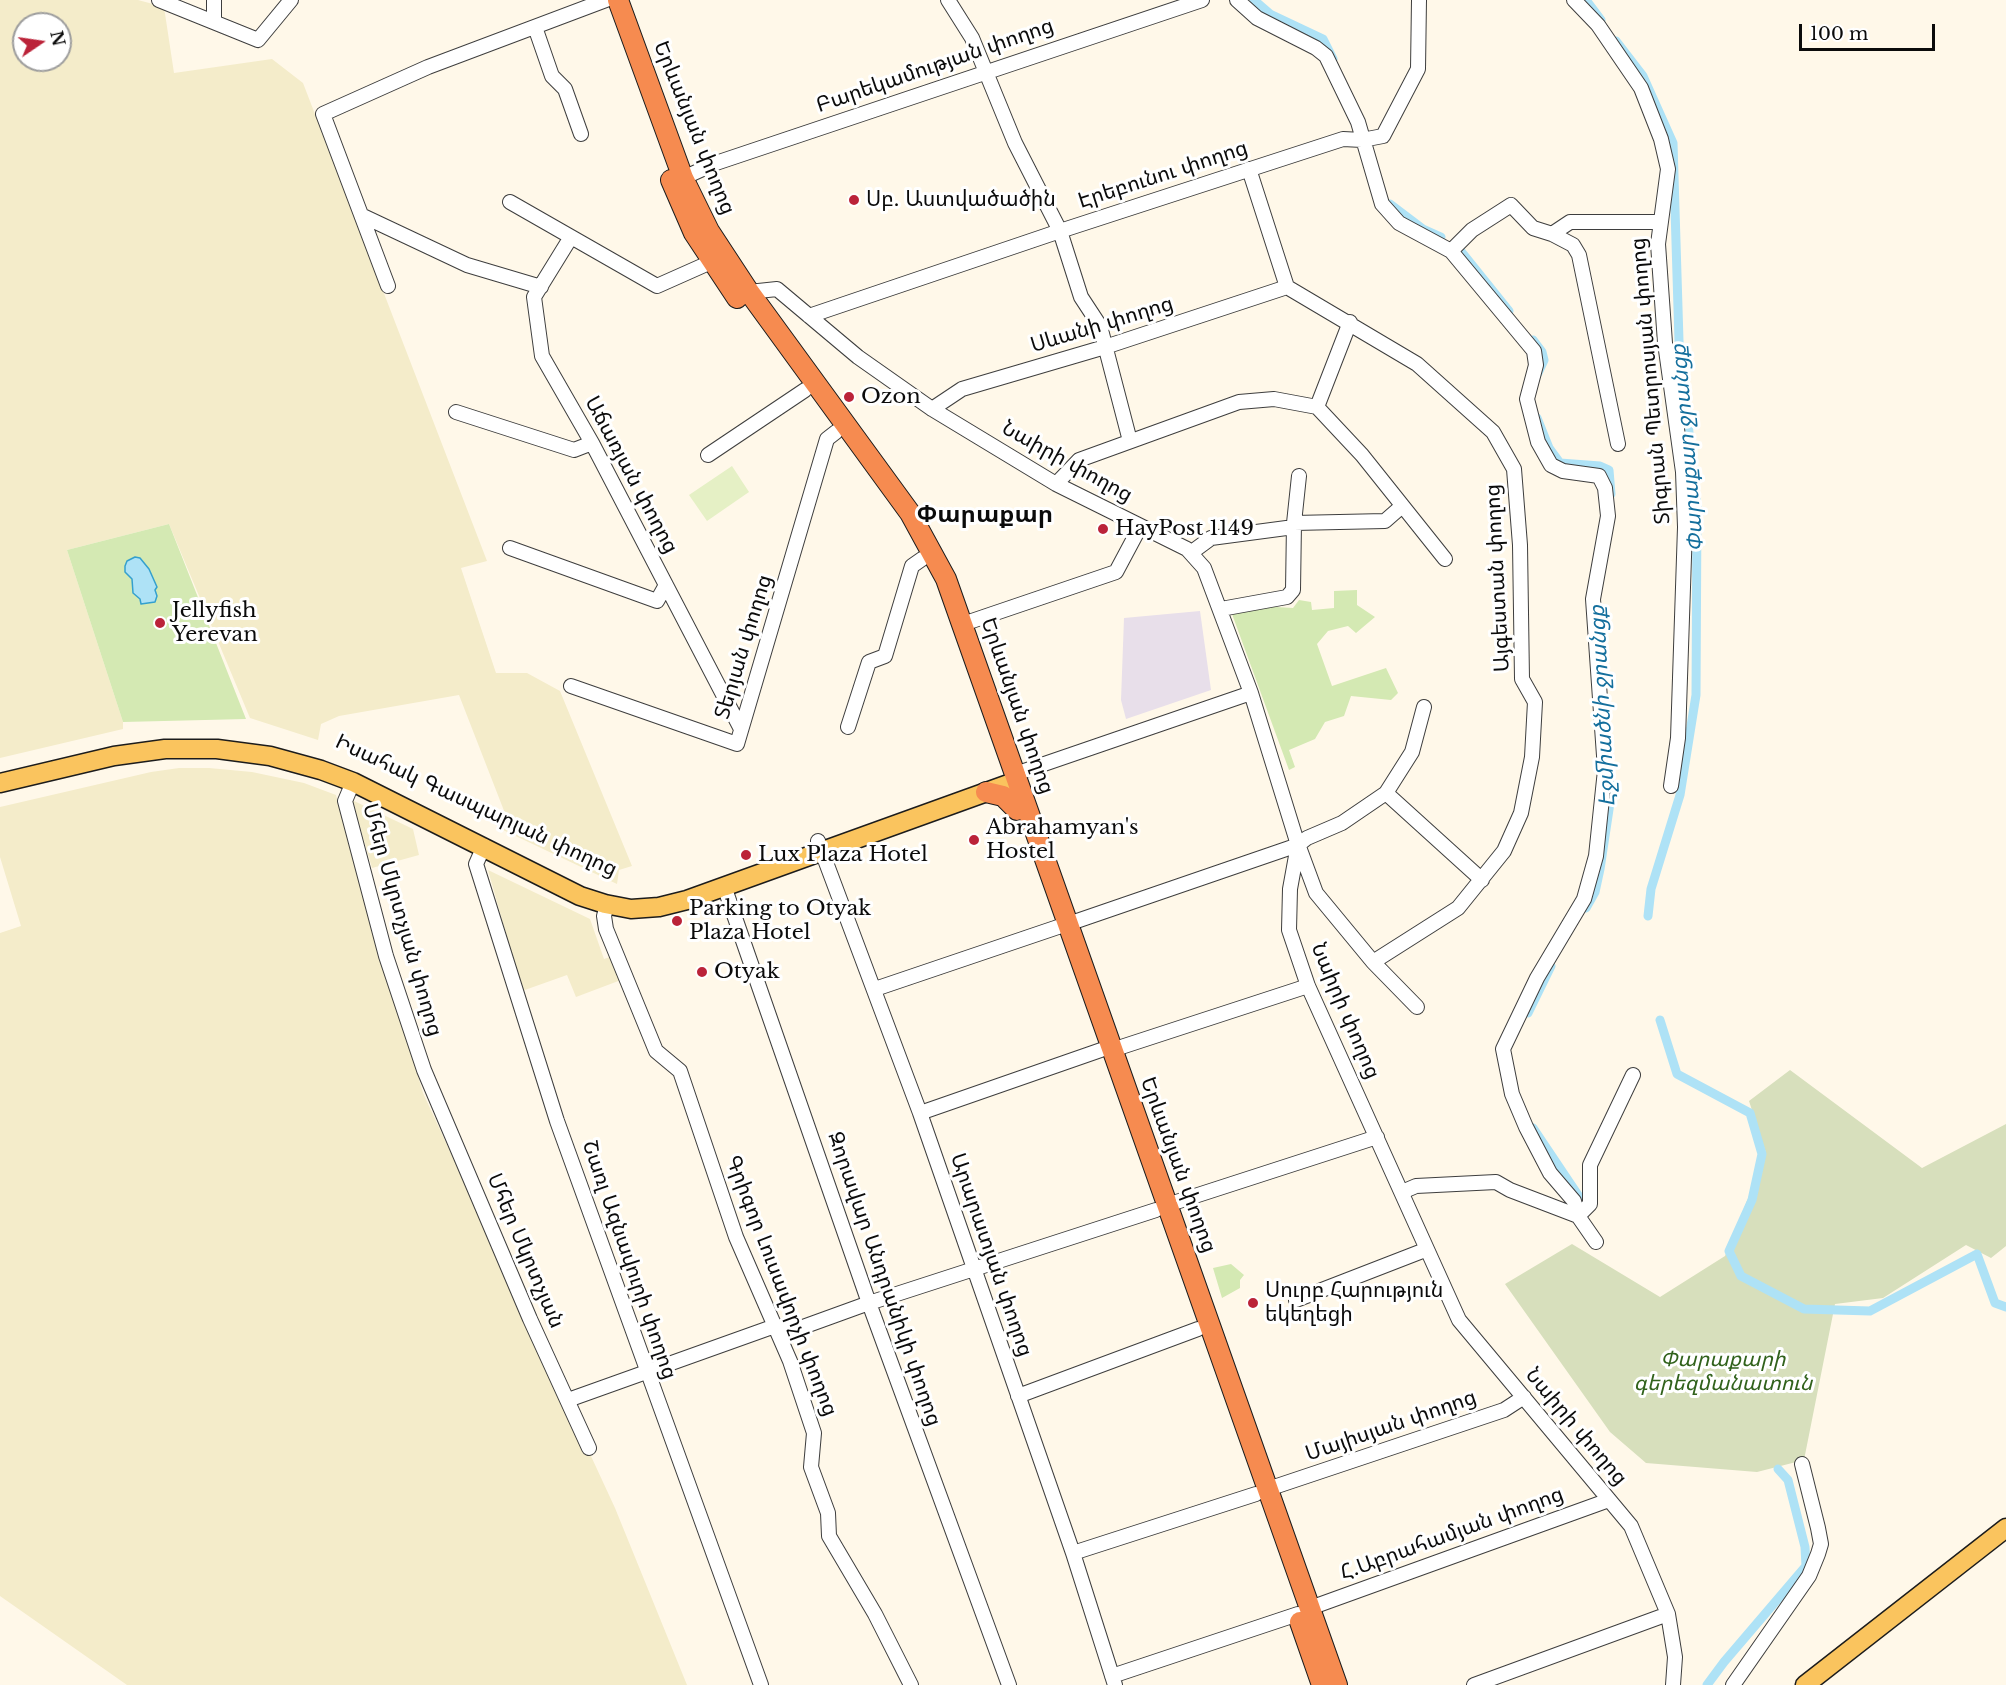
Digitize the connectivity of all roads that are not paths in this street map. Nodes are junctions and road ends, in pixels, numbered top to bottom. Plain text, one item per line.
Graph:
1 (159, 0) edge
2 (214, 0) edge
3 (291, 0) edge
4 (606, 0) edge
5 (618, 0) edge
6 (948, 0) edge
7 (1202, 0) edge
8 (1237, 0) edge
9 (1419, 0) edge
10 (1574, 0) edge
11 (214, 21) junction
12 (535, 27) junction
13 (986, 72) junction
14 (581, 134) dead end
15 (1362, 140) junction
16 (1249, 169) junction
17 (683, 178) junction
18 (510, 202) dead end
19 (363, 216) junction
20 (1659, 222) junction
21 (1060, 231) junction
22 (1552, 234) junction
23 (571, 237) junction
24 (1451, 251) junction
25 (711, 262) junction
26 (388, 286) dead end
27 (541, 287) junction
28 (1287, 287) junction
29 (749, 292) junction
30 (809, 316) junction
31 (1350, 322) junction
32 (1105, 347) junction
33 (805, 390) junction
34 (1317, 407) junction
35 (932, 409) junction
36 (456, 411) dead end
37 (836, 432) junction
38 (1130, 441) junction
39 (592, 443) junction
40 (1617, 444) dead end
41 (708, 454) dead end
42 (1299, 476) dead end
43 (1056, 484) junction
44 (1401, 507) junction
45 (1294, 525) junction
46 (1140, 527) junction
47 (510, 548) dead end
48 (1192, 552) junction
49 (922, 559) junction
50 (1444, 559) dead end
51 (666, 585) junction
52 (1221, 609) junction
53 (963, 624) junction
54 (571, 686) dead end
55 (1251, 693) junction
56 (1424, 707) dead end
57 (849, 727) dead end
58 (741, 729) junction
59 (0, 772) edge
60 (1014, 777) junction
61 (353, 782) junction
62 (0, 783) edge
63 (1671, 786) dead end
64 (986, 792) junction
65 (1386, 793) junction
66 (1017, 810) junction
67 (1298, 845) junction
68 (484, 846) junction
69 (820, 846) junction
70 (1482, 880) junction
71 (724, 886) junction
72 (607, 905) junction
73 (1063, 926) junction
74 (1373, 962) junction
75 (1308, 986) junction
76 (875, 989) junction
77 (1417, 1007) dead end
78 (1106, 1050) junction
79 (424, 1070) joint
80 (1633, 1075) dead end
81 (920, 1113) junction
82 (1377, 1137) junction
83 (1402, 1192) junction
84 (1162, 1207) junction
85 (1578, 1216) junction
86 (1596, 1242) dead end
87 (1425, 1250) junction
88 (973, 1269) junction
89 (1296, 1300) dead end
90 (869, 1303) junction
91 (775, 1326) junction
92 (1198, 1329) junction
93 (645, 1371) junction
94 (1018, 1396) junction
95 (1524, 1397) junction
96 (568, 1400) junction
97 (589, 1448) dead end
98 (1802, 1464) dead end
99 (1262, 1492) junction
100 (1609, 1500) junction
101 (2006, 1528) edge
102 (1073, 1552) junction
103 (1304, 1611) junction
104 (1668, 1614) junction
105 (1113, 1680) edge
106 (761, 1685) edge
107 (911, 1685) edge
108 (1009, 1685) edge
109 (1322, 1685) edge
110 (1337, 1685) edge
111 (1474, 1685) edge
112 (1673, 1685) edge
113 (1733, 1685) edge
114 (1805, 1685) edge

1 - 11 street
2 - 11 street
3 - 11 street
4 - 12 street
4 - 25 highway, Երևանյան փողոց
5 - 17 highway, Երևանյան փողոց
6 - 13 street
7 - 13 street, Բարեկամության փողոց
8 - 15 street
9 - 15 street
10 - 20 street, Տիգրան Պետրոսյան փողոց
12 - 14 street
12 - 19 street
13 - 17 street, Բարեկամության փողոց
13 - 21 street
15 - 16 street, Էրեբունու փողոց
15 - 24 street
16 - 21 street, Էրեբունու փողոց
16 - 28 street
17 - 29 highway, Երևանյան փողոց
18 - 23 street
19 - 26 street
19 - 27 street
20 - 22 street
20 - 63 street, Տիգրան Պետրոսյան փողոց
21 - 30 street, Էրեբունու փողոց
21 - 32 street
22 - 24 street
22 - 40 street
23 - 25 street
23 - 27 street, Աճառյան փողոց
24 - 85 street
25 - 33 highway, Երևանյան փողոց
27 - 39 street, Աճառյան փողոց
28 - 31 street, Այգեստան փողոց
28 - 32 street, Սևանի փողոց
29 - 30 street, Նաիրի փողոց
29 - 53 highway, Երևանյան փողոց
30 - 35 street, Նաիրի փողոց
31 - 34 street
31 - 70 street, Այգեստան փողոց
32 - 35 street, Սևանի փողոց
32 - 38 street
33 - 37 highway, Երևանյան փողոց
33 - 41 street
34 - 38 street
34 - 44 street
35 - 43 street, Նաիրի փողոց
36 - 39 street
37 - 49 highway, Երևանյան փողոց
37 - 58 street, Տերյան փողոց
38 - 43 street
39 - 51 street, Աճառյան փողոց
42 - 45 street
43 - 46 street, Նաիրի փողոց
44 - 45 street
44 - 50 street
45 - 48 street
45 - 52 street
46 - 48 street, Նաիրի փողոց
46 - 53 street
47 - 51 street
48 - 52 street, Նաիրի փողոց
49 - 57 street
49 - 60 highway, Երևանյան փողոց
51 - 58 street, Աճառյան փողոց
52 - 55 street, Նաիրի փողոց
53 - 60 highway, Երևանյան փողոց
54 - 58 street, Տերյան փողոց
55 - 60 street, Իսահակ Գասպարյան փողոց
55 - 67 street, Նաիրի փողոց
56 - 65 street
59 - 69 main road, Իսահակ Գասպարյան փողոց
60 - 64 main road, Իսահակ Գասպարյան փողոց
60 - 66 highway, Երևանյան փողոց
60 - 69 main road, Իսահակ Գասպարյան փողոց
60 - 73 highway, Երևանյան փողոց
61 - 62 main road, Իսահակ Գասպարյան փողոց
61 - 68 main road, Իսահակ Գասպարյան փողոց
61 - 79 street, Մհեր Մկրտչյան փողոց
64 - 66 highway
64 - 69 main road, Իսահակ Գասպարյան փողոց
65 - 67 street
65 - 70 street
66 - 73 highway, Երևանյան փողոց
67 - 73 street
67 - 74 street
67 - 75 street, Նաիրի փողոց
68 - 72 main road, Իսահակ Գասպարյան փողոց
68 - 93 street, Շառլ Ազնավուրի փողոց
69 - 71 main road, Իսահակ Գասպարյան փողոց
69 - 76 street, Արարատյան փողոց
70 - 74 street, Այգեստան փողոց
71 - 72 main road, Իսահակ Գասպարյան փողոց
71 - 90 street, Զորավար Անդրանիկի փողոց
72 - 91 street, Գրիգոր Լուսավորչի փողոց
73 - 76 street
73 - 78 highway, Երևանյան փողոց
74 - 77 street
75 - 78 street
75 - 82 street, Նաիրի փողոց
76 - 81 street, Արարատյան փողոց
78 - 81 street
78 - 84 highway, Երևանյան փողոց
79 - 96 street, Մհեր Մկրտչյան
80 - 85 street
81 - 88 street, Արարատյան փողոց
82 - 83 street, Նաիրի փողոց
82 - 84 street
83 - 85 street
83 - 87 street, Նաիրի փողոց
84 - 88 street
84 - 92 highway, Երևանյան փողոց
84 - 99 highway, Երևանյան փողոց
85 - 86 street
87 - 89 street
87 - 95 street, Նաիրի փողոց
88 - 90 street
88 - 94 street, Արարատյան փողոց
90 - 91 street
90 - 108 street, Զորավար Անդրանիկի փողոց
91 - 93 street
91 - 107 street, Գրիգոր Լուսավորչի փողոց
92 - 94 street
92 - 99 highway, Երևանյան փողոց
93 - 96 street
93 - 106 street, Շառլ Ազնավուրի փողոց
94 - 102 street, Արարատյան փողոց
95 - 99 street, Մայիսյան փողոց
95 - 100 street, Նաիրի փողոց
96 - 97 street, Մհեր Մկրտչյան
98 - 113 street
99 - 102 street, Մայիսյան փողոց
99 - 103 highway, Երևանյան փողոց
100 - 103 street, Հ.Աբրահամյան փողոց
100 - 104 street, Նաիրի փողոց
101 - 114 main road
102 - 105 street, Արարատյան փողոց
103 - 105 street, Հ.Աբրահամյան փողոց
103 - 109 highway, Երևանյան փողոց
103 - 110 highway, Երևանյան փողոց
104 - 111 street
104 - 112 street, Նաիրի փողոց

